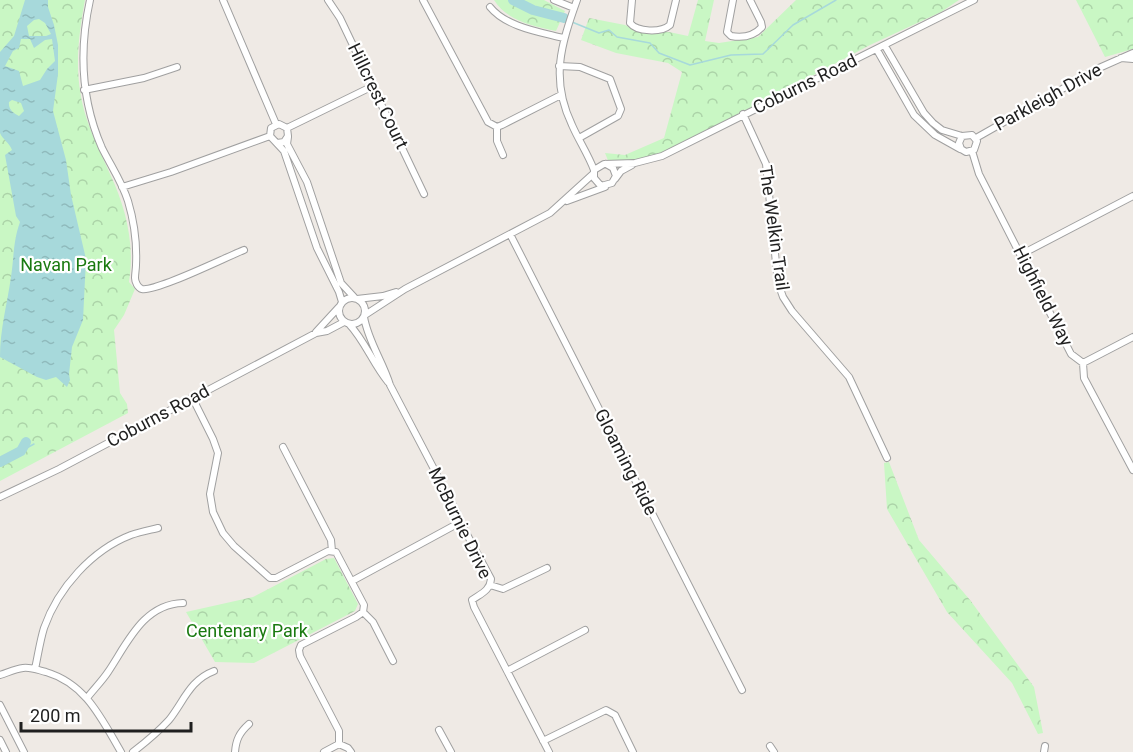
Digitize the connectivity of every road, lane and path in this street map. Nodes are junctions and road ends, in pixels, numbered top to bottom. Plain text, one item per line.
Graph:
1 (90, 0) edge
2 (223, 0) edge
3 (328, 0) edge
4 (423, 0) edge
5 (554, 0) edge
6 (577, 0) edge
7 (632, 0) edge
8 (676, 0) edge
9 (733, 0) edge
10 (750, 0) edge
11 (974, 0) edge
12 (490, 7) dead end
13 (574, 8) junction
14 (563, 38) junction
15 (885, 46) junction
16 (877, 50) junction
17 (1133, 52) edge
18 (1120, 58) junction
19 (1133, 59) edge
20 (559, 66) junction
21 (177, 67) dead end
22 (373, 86) junction
23 (84, 90) junction
24 (561, 94) junction
25 (743, 114) junction
26 (276, 124) junction
27 (497, 127) junction
28 (287, 129) junction
29 (270, 136) junction
30 (288, 136) junction
31 (962, 136) junction
32 (579, 138) junction
33 (976, 138) junction
34 (277, 143) junction
35 (961, 149) junction
36 (972, 151) junction
37 (588, 153) junction
38 (503, 155) dead end
39 (635, 163) junction
40 (604, 164) junction
41 (594, 172) junction
42 (615, 180) junction
43 (605, 186) junction
44 (122, 187) junction
45 (424, 194) dead end
46 (1133, 196) edge
47 (561, 204) junction
48 (510, 234) junction
49 (244, 250) dead end
50 (1022, 254) junction
51 (405, 289) junction
52 (356, 298) junction
53 (340, 304) junction
54 (364, 316) junction
55 (347, 323) junction
56 (316, 333) junction
57 (1133, 337) edge
58 (1083, 363) junction
59 (390, 385) junction
60 (192, 397) junction
61 (283, 447) dead end
62 (887, 458) dead end
63 (1133, 470) edge
64 (0, 497) edge
65 (457, 524) junction
66 (158, 528) dead end
67 (332, 551) junction
68 (547, 568) dead end
69 (352, 581) junction
70 (490, 585) junction
71 (183, 603) dead end
72 (363, 612) junction
73 (585, 630) dead end
74 (393, 661) dead end
75 (35, 669) junction
76 (214, 671) dead end
77 (507, 671) junction
78 (2, 676) edge
79 (742, 690) dead end
80 (87, 698) junction
81 (0, 705) edge
82 (249, 724) dead end
83 (439, 730) dead end
84 (0, 740) edge
85 (543, 741) junction
86 (339, 744) junction
87 (6, 752) edge
88 (24, 752) edge
89 (121, 752) edge
90 (133, 752) edge
91 (235, 752) edge
92 (324, 752) edge
93 (351, 752) edge
94 (450, 752) edge
95 (549, 752) edge
96 (633, 752) edge

1 - 23 street
2 - 26 street
3 - 22 street, Hillcrest Court
4 - 27 street
5 - 13 street
6 - 13 street
7 - 8 street
9 - 10 street
11 - 15 street, Coburns Road
12 - 14 street
13 - 14 street
14 - 20 street
15 - 16 street, Coburns Road
15 - 31 street
16 - 25 street, Coburns Road
16 - 35 street
17 - 18 street, Parkleigh Drive
18 - 19 street, Parkleigh Drive
18 - 33 street, Parkleigh Drive
20 - 24 street
20 - 32 street
21 - 23 street
22 - 28 street
22 - 45 street, Hillcrest Court
23 - 44 street
24 - 27 street
24 - 32 street
25 - 39 street, Coburns Road
25 - 62 street, The Welkin Trail
26 - 28 street
26 - 29 street
27 - 38 street
28 - 30 street
29 - 34 street
29 - 44 street
30 - 34 street
30 - 52 street
31 - 33 street
31 - 35 street
32 - 37 street
33 - 36 street
34 - 53 street
35 - 36 street
36 - 50 street, Highfield Way
37 - 40 street
37 - 41 street
39 - 40 street, Coburns Road
39 - 42 street, Coburns Road
40 - 41 street
40 - 42 street
41 - 43 street
41 - 47 street
42 - 43 street
43 - 47 street
44 - 49 street
46 - 50 street
47 - 48 street
48 - 51 street
48 - 79 street, Gloaming Ride
50 - 58 street, Highfield Way
51 - 52 street
51 - 54 street
52 - 53 street
52 - 54 street
53 - 55 street
53 - 56 street, Coburns Road
54 - 55 street
54 - 59 street, McBurnie Drive
55 - 56 street, Coburns Road
55 - 59 street, McBurnie Drive
56 - 60 street, Coburns Road
57 - 58 street
58 - 63 street, Highfield Way
59 - 65 street, McBurnie Drive
60 - 64 street, Coburns Road
60 - 67 street
61 - 67 street
65 - 69 street
65 - 70 street, McBurnie Drive
66 - 75 street
67 - 69 street
68 - 70 street
69 - 72 street
70 - 77 street, McBurnie Drive
71 - 80 street
72 - 74 street
72 - 86 street
73 - 77 street
75 - 78 street
75 - 80 street
76 - 90 street
77 - 85 street, McBurnie Drive
80 - 89 street
81 - 88 street
82 - 91 street
83 - 94 street
84 - 87 street
85 - 95 street, McBurnie Drive
85 - 96 street
86 - 92 street
86 - 93 street

